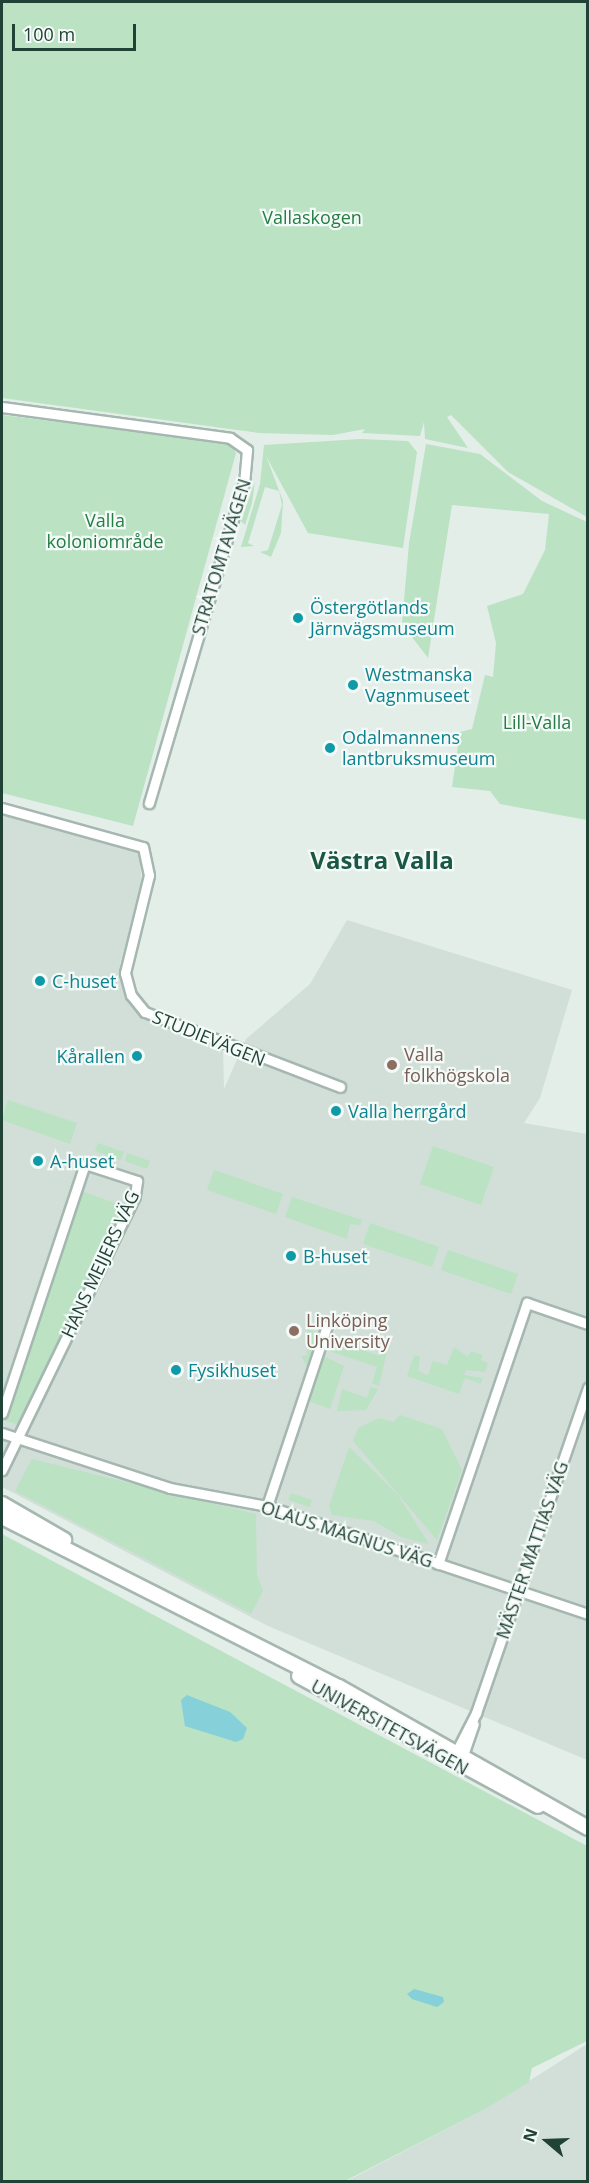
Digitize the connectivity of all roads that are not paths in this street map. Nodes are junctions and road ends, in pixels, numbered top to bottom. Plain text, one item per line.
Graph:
1 (2, 407) edge
2 (149, 803) dead end
3 (2, 808) edge
4 (340, 1087) dead end
5 (588, 1324) edge
6 (327, 1326) dead end
7 (588, 1388) edge
8 (2, 1413) edge
9 (2, 1433) edge
10 (16, 1439) junction
11 (2, 1470) edge
12 (2, 1504) edge
13 (267, 1506) junction
14 (2, 1518) edge
15 (438, 1564) junction
16 (122, 1576) junction
17 (518, 1591) junction
18 (588, 1614) edge
19 (458, 1758) junction
20 (588, 1830) edge

1 - 2 street, STRATOMTAVÄGEN
3 - 4 street, STUDIEVÄGEN
5 - 15 street
6 - 13 street
7 - 17 street, MÄSTER MATTIAS VÄG
8 - 10 street, HANS MEIJERS VÄG
9 - 10 street, OLAUS MAGNUS VÄG
10 - 11 street, HANS MEIJERS VÄG
10 - 13 street, OLAUS MAGNUS VÄG
12 - 16 main road, UNIVERSITETSVÄGEN
13 - 15 street, OLAUS MAGNUS VÄG
14 - 16 main road, UNIVERSITETSVÄGEN
15 - 17 street, OLAUS MAGNUS VÄG
16 - 19 main road, UNIVERSITETSVÄGEN
17 - 18 street, OLAUS MAGNUS VÄG
17 - 19 street, MÄSTER MATTIAS VÄG
19 - 20 main road, UNIVERSITETSVÄGEN

